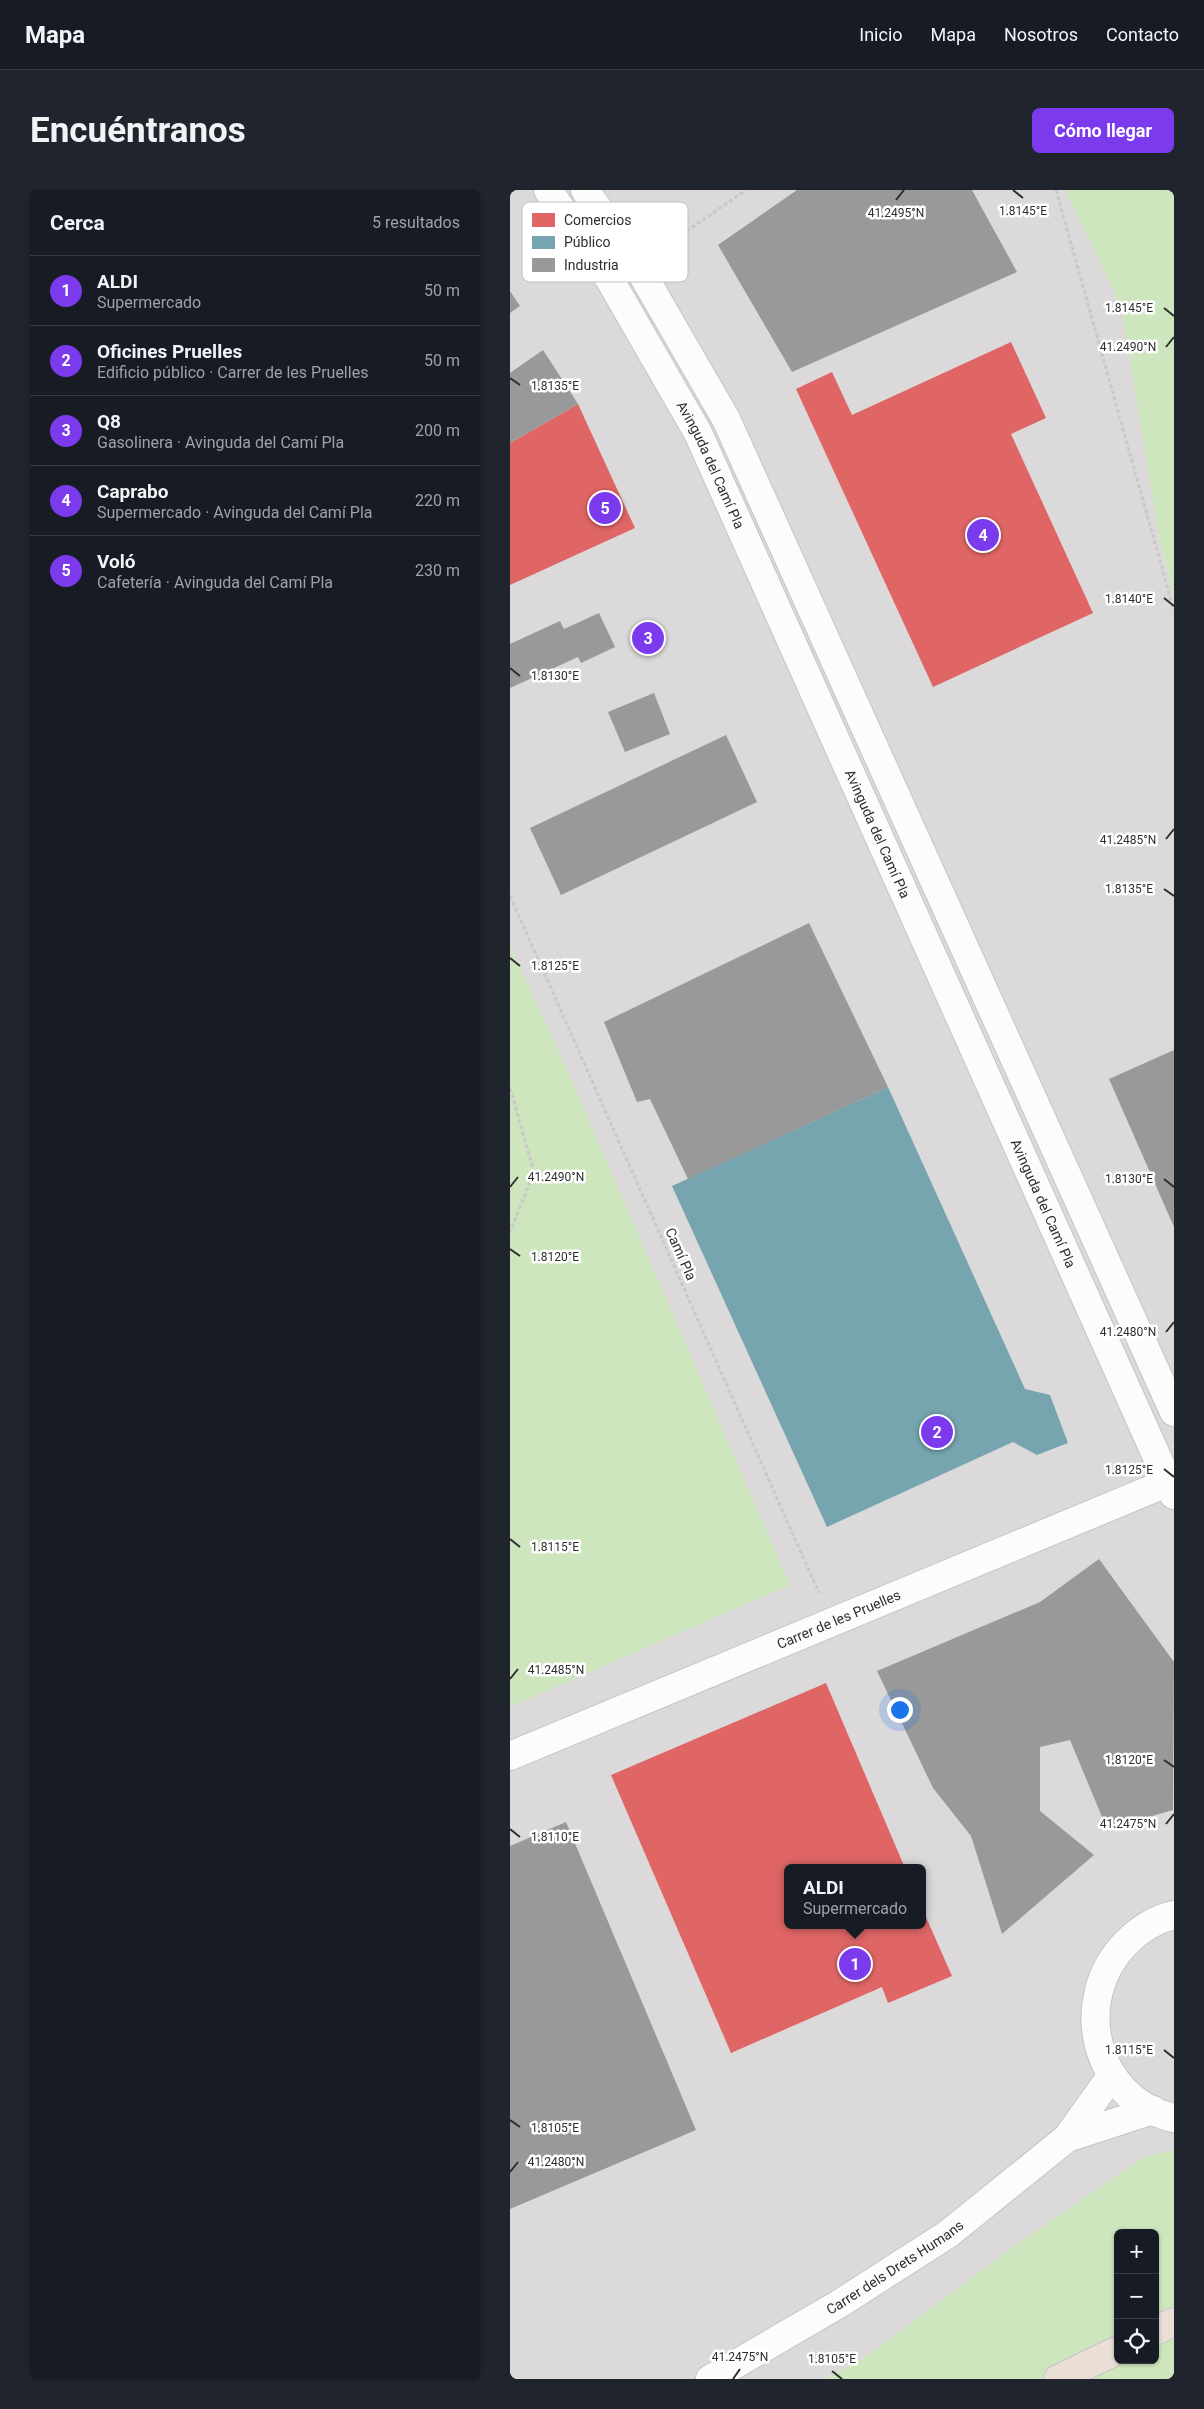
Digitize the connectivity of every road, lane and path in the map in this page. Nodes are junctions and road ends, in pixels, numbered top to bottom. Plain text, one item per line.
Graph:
1 (548, 190) edge
2 (585, 190) edge
3 (746, 190) edge
4 (1056, 190) edge
5 (556, 202) edge
6 (593, 202) edge
7 (688, 230) edge
8 (611, 282) edge
9 (647, 282) edge
10 (1174, 611) edge
11 (510, 896) edge
12 (510, 1088) edge
13 (510, 1232) edge
14 (1174, 1412) edge
15 (1171, 1489) edge
16 (831, 1621) junction
17 (510, 1756) edge
18 (1174, 1915) edge
19 (1112, 2075) junction
20 (1163, 2114) edge
21 (1068, 2138) junction
22 (1174, 2322) edge
23 (1159, 2329) edge
24 (1114, 2352) edge
25 (710, 2379) edge
26 (1058, 2379) edge

1 - 5 street, Avinguda del Camí Pla
2 - 6 street
3 - 7 path
4 - 10 path
8 - 15 street, Avinguda del Camí Pla
9 - 14 street
11 - 16 path, Camí Pla
12 - 13 path
15 - 16 street, Carrer de les Pruelles
16 - 17 street, Carrer de les Pruelles
18 - 19 street
19 - 20 street
19 - 21 street, Carrer dels Drets Humans
20 - 21 street, Carrer dels Drets Humans
21 - 25 street, Carrer dels Drets Humans
22 - 23 highway
24 - 26 highway

